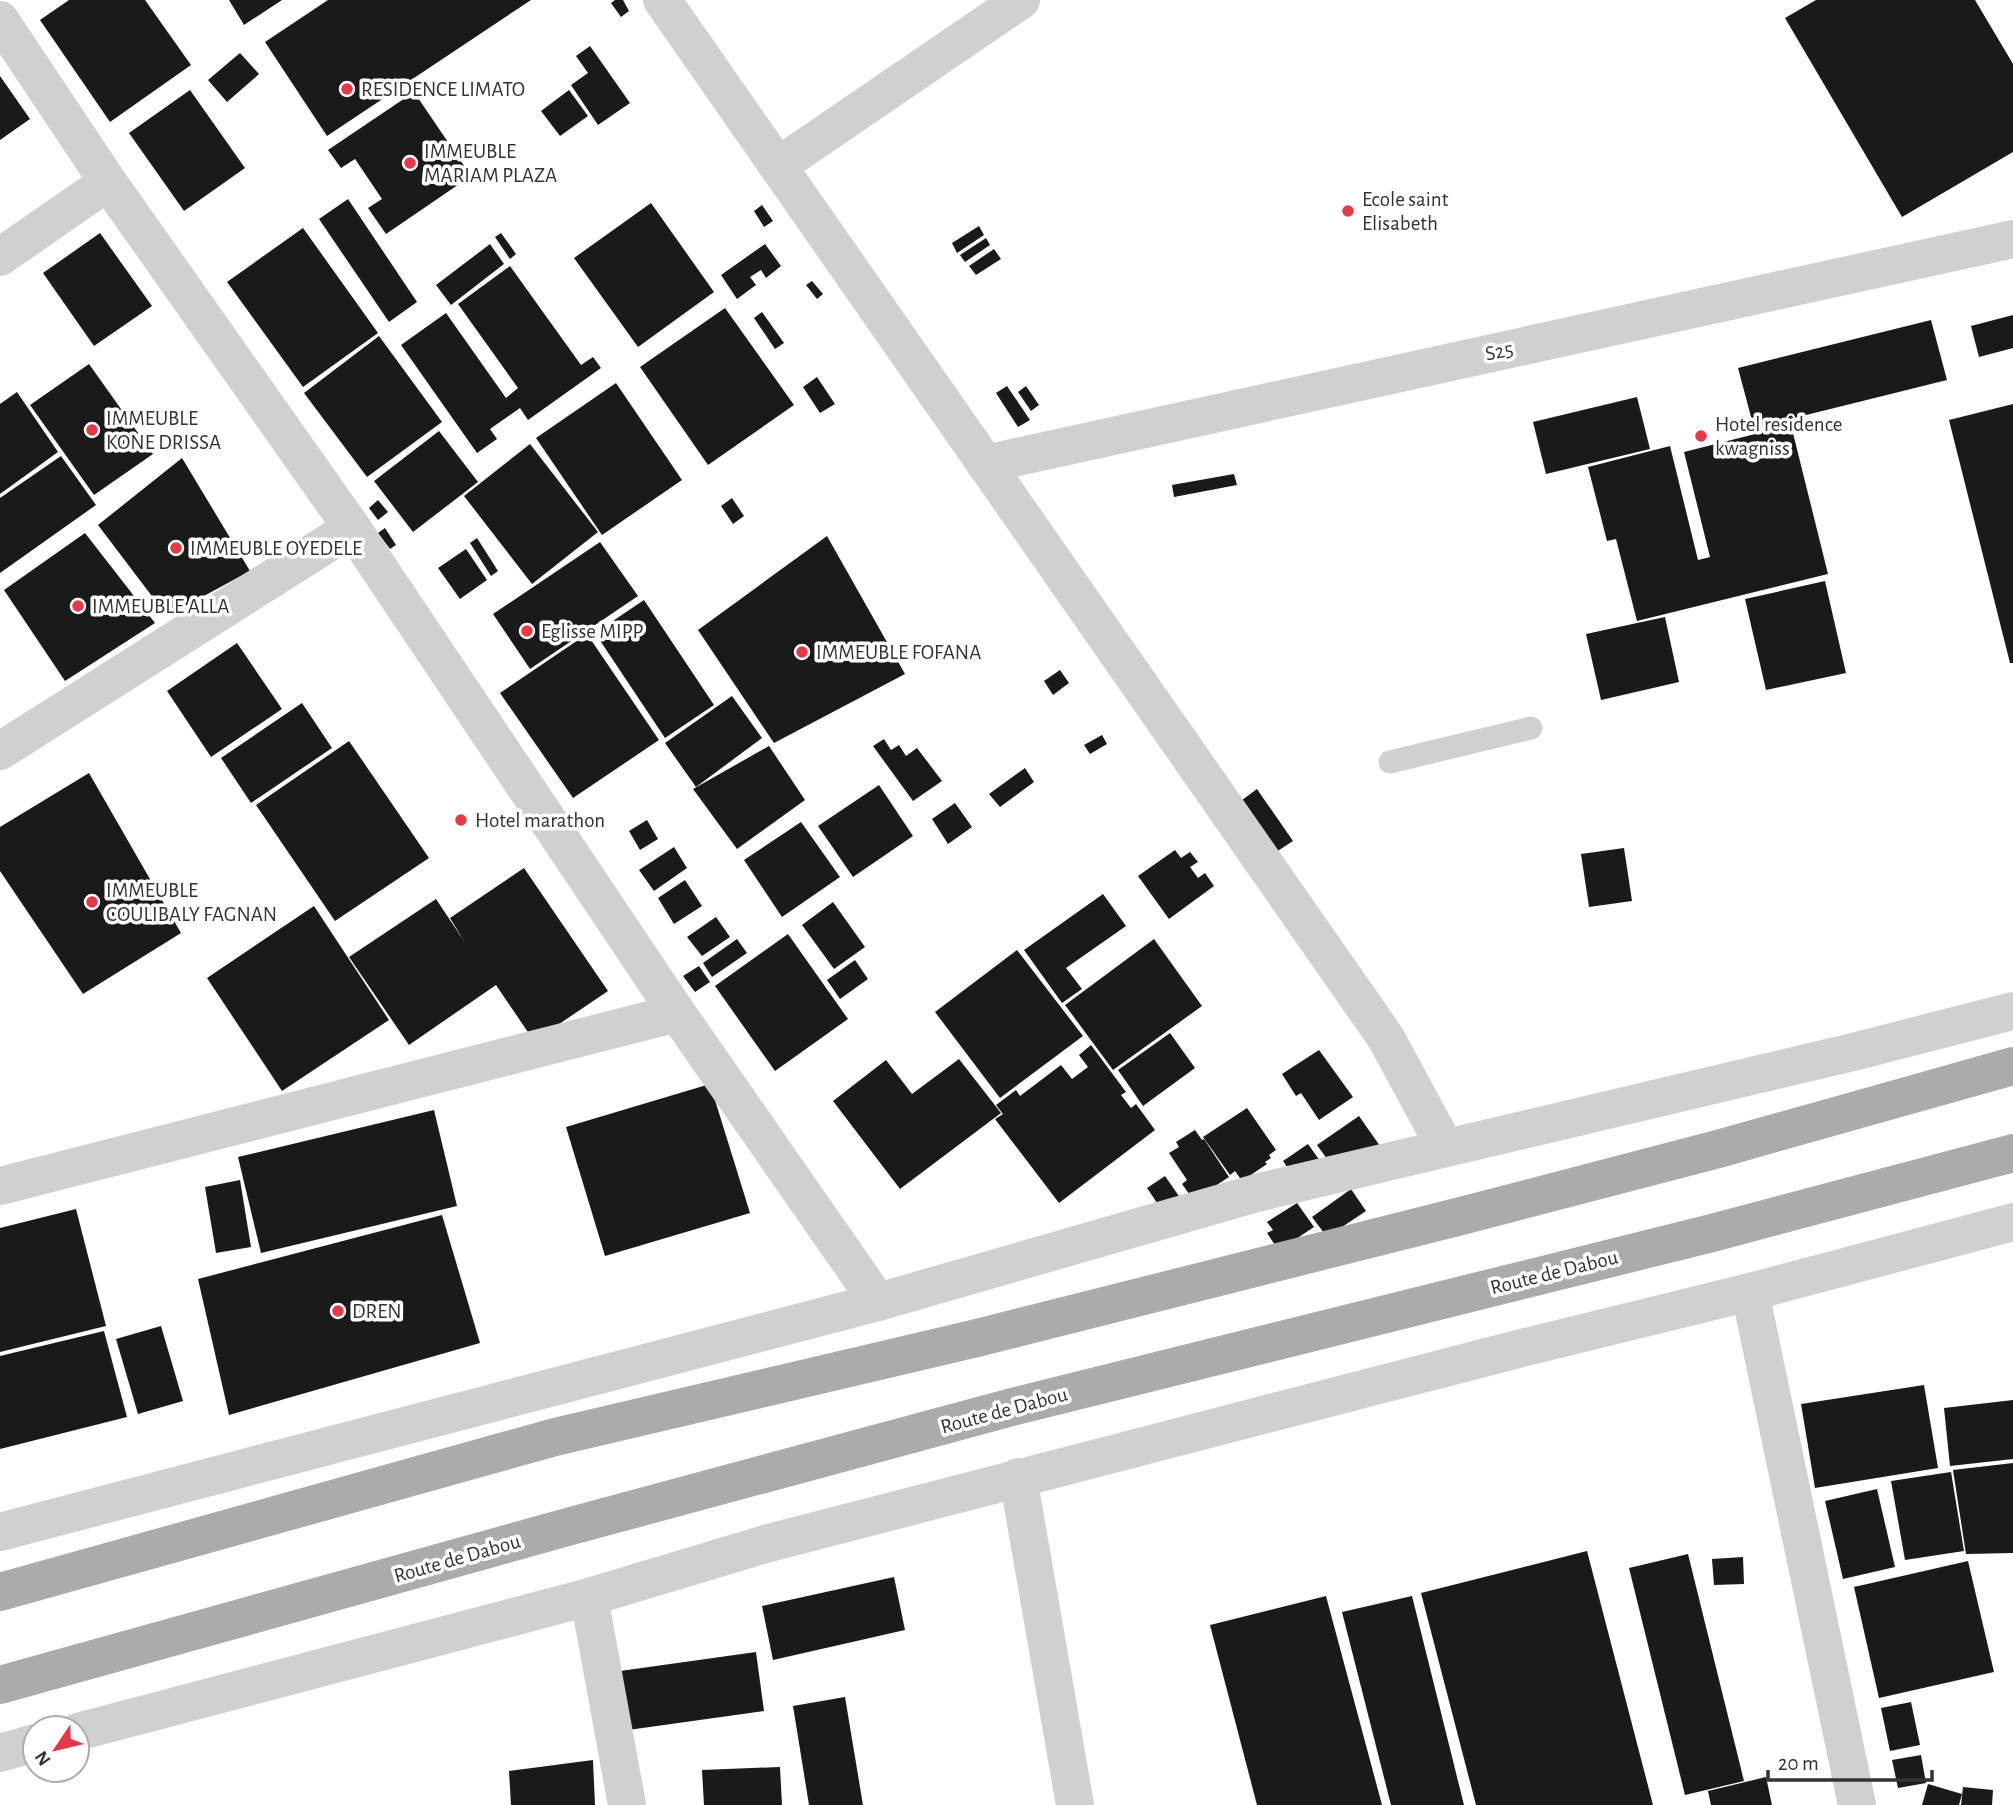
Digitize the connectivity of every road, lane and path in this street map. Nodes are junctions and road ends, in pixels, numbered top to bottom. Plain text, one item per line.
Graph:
1 (662, 0) edge
2 (1021, 0) edge
3 (0, 20) edge
4 (778, 166) junction
5 (108, 182) junction
6 (2013, 239) edge
7 (0, 257) edge
8 (985, 464) junction
9 (352, 528) junction
10 (1531, 727) dead end
11 (0, 751) edge
12 (1390, 762) dead end
13 (2013, 1011) edge
14 (677, 1013) junction
15 (2013, 1066) edge
16 (1445, 1147) junction
17 (2013, 1153) edge
18 (0, 1186) edge
19 (2013, 1222) edge
20 (1750, 1293) junction
21 (878, 1302) junction
22 (1018, 1477) junction
23 (0, 1532) edge
24 (0, 1592) edge
25 (589, 1597) junction
26 (0, 1685) edge
27 (91, 1728) edge
28 (21, 1747) edge
29 (0, 1753) edge
30 (626, 1805) edge
31 (1075, 1805) edge
32 (1857, 1805) edge

1 - 4 street
2 - 4 street
3 - 5 street
4 - 8 street
5 - 7 street
5 - 9 street
6 - 8 street, S25
8 - 16 street
9 - 11 street
9 - 14 street
10 - 12 lane
13 - 16 street
14 - 18 street
14 - 21 street
15 - 24 main road
16 - 21 street
17 - 26 main road, Route de Dabou
19 - 20 street
20 - 22 street
20 - 32 street
21 - 23 street
22 - 25 street
22 - 31 street
25 - 27 street
25 - 30 street
28 - 29 street

